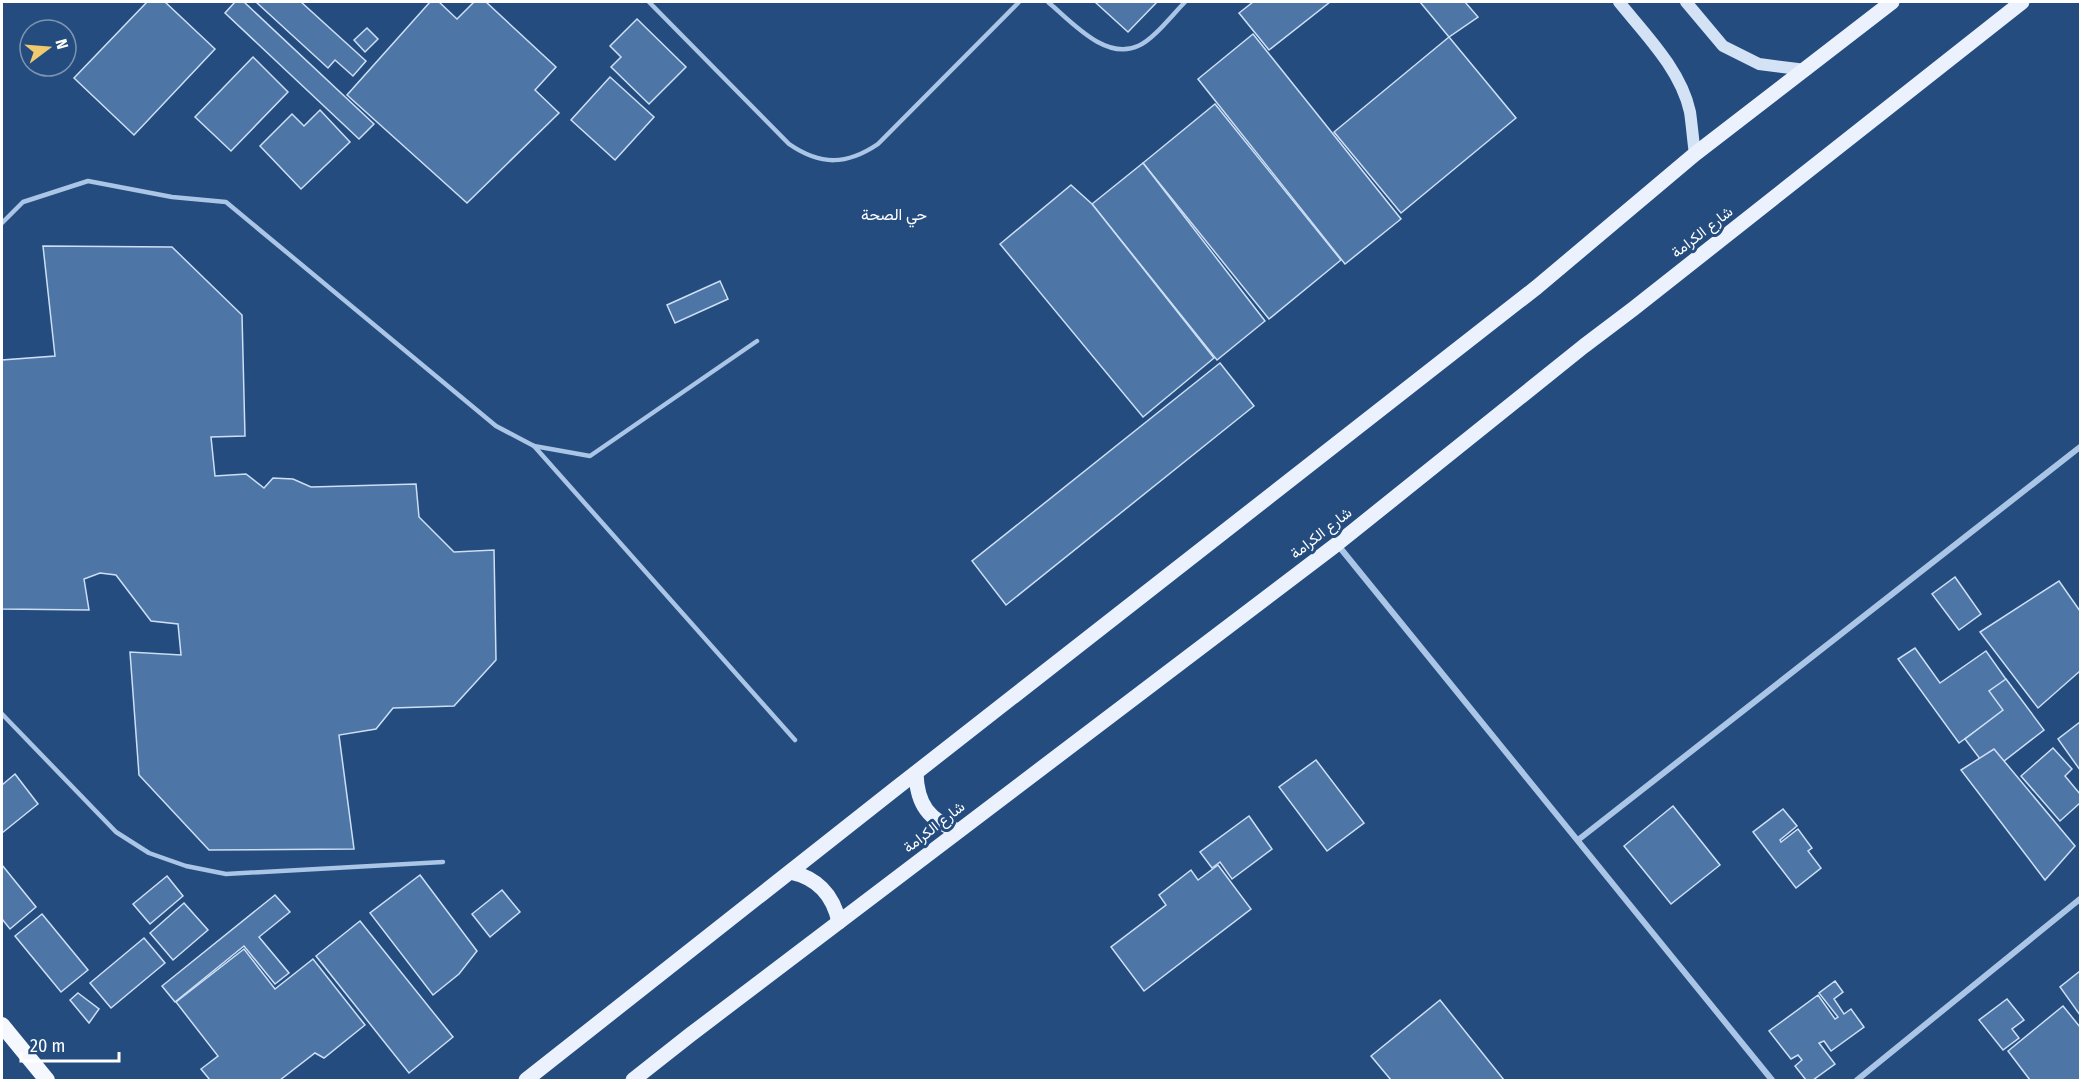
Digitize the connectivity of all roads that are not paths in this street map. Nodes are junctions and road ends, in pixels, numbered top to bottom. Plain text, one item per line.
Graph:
1 (649, 2) edge
2 (1019, 2) edge
3 (1048, 2) edge
4 (1185, 2) edge
5 (1619, 2) edge
6 (1686, 2) edge
7 (1892, 2) edge
8 (2022, 2) edge
9 (1806, 70) junction
10 (1695, 154) junction
11 (2, 223) edge
12 (757, 341) dead end
13 (534, 446) junction
14 (2080, 447) edge
15 (1337, 544) junction
16 (2, 715) edge
17 (795, 740) dead end
18 (916, 773) junction
19 (958, 831) junction
20 (1578, 840) junction
21 (443, 862) dead end
22 (790, 872) junction
23 (2080, 898) edge
24 (839, 922) junction
25 (2, 1025) edge
26 (46, 1080) edge
27 (526, 1080) edge
28 (633, 1080) edge
29 (1772, 1080) edge
30 (1857, 1080) edge

1 - 2 lane
3 - 4 lane
5 - 10 main road
6 - 9 main road
7 - 9 main road
8 - 15 main road, شارع الكرامة
9 - 10 main road
10 - 18 main road
11 - 13 lane
12 - 13 lane
13 - 17 lane
14 - 20 street
15 - 19 main road, شارع الكرامة
15 - 20 street
16 - 21 lane
18 - 19 main road
18 - 22 main road
19 - 24 main road, شارع الكرامة
20 - 29 street
22 - 24 main road
22 - 27 main road
23 - 30 street
24 - 28 main road, شارع الكرامة
25 - 26 highway

